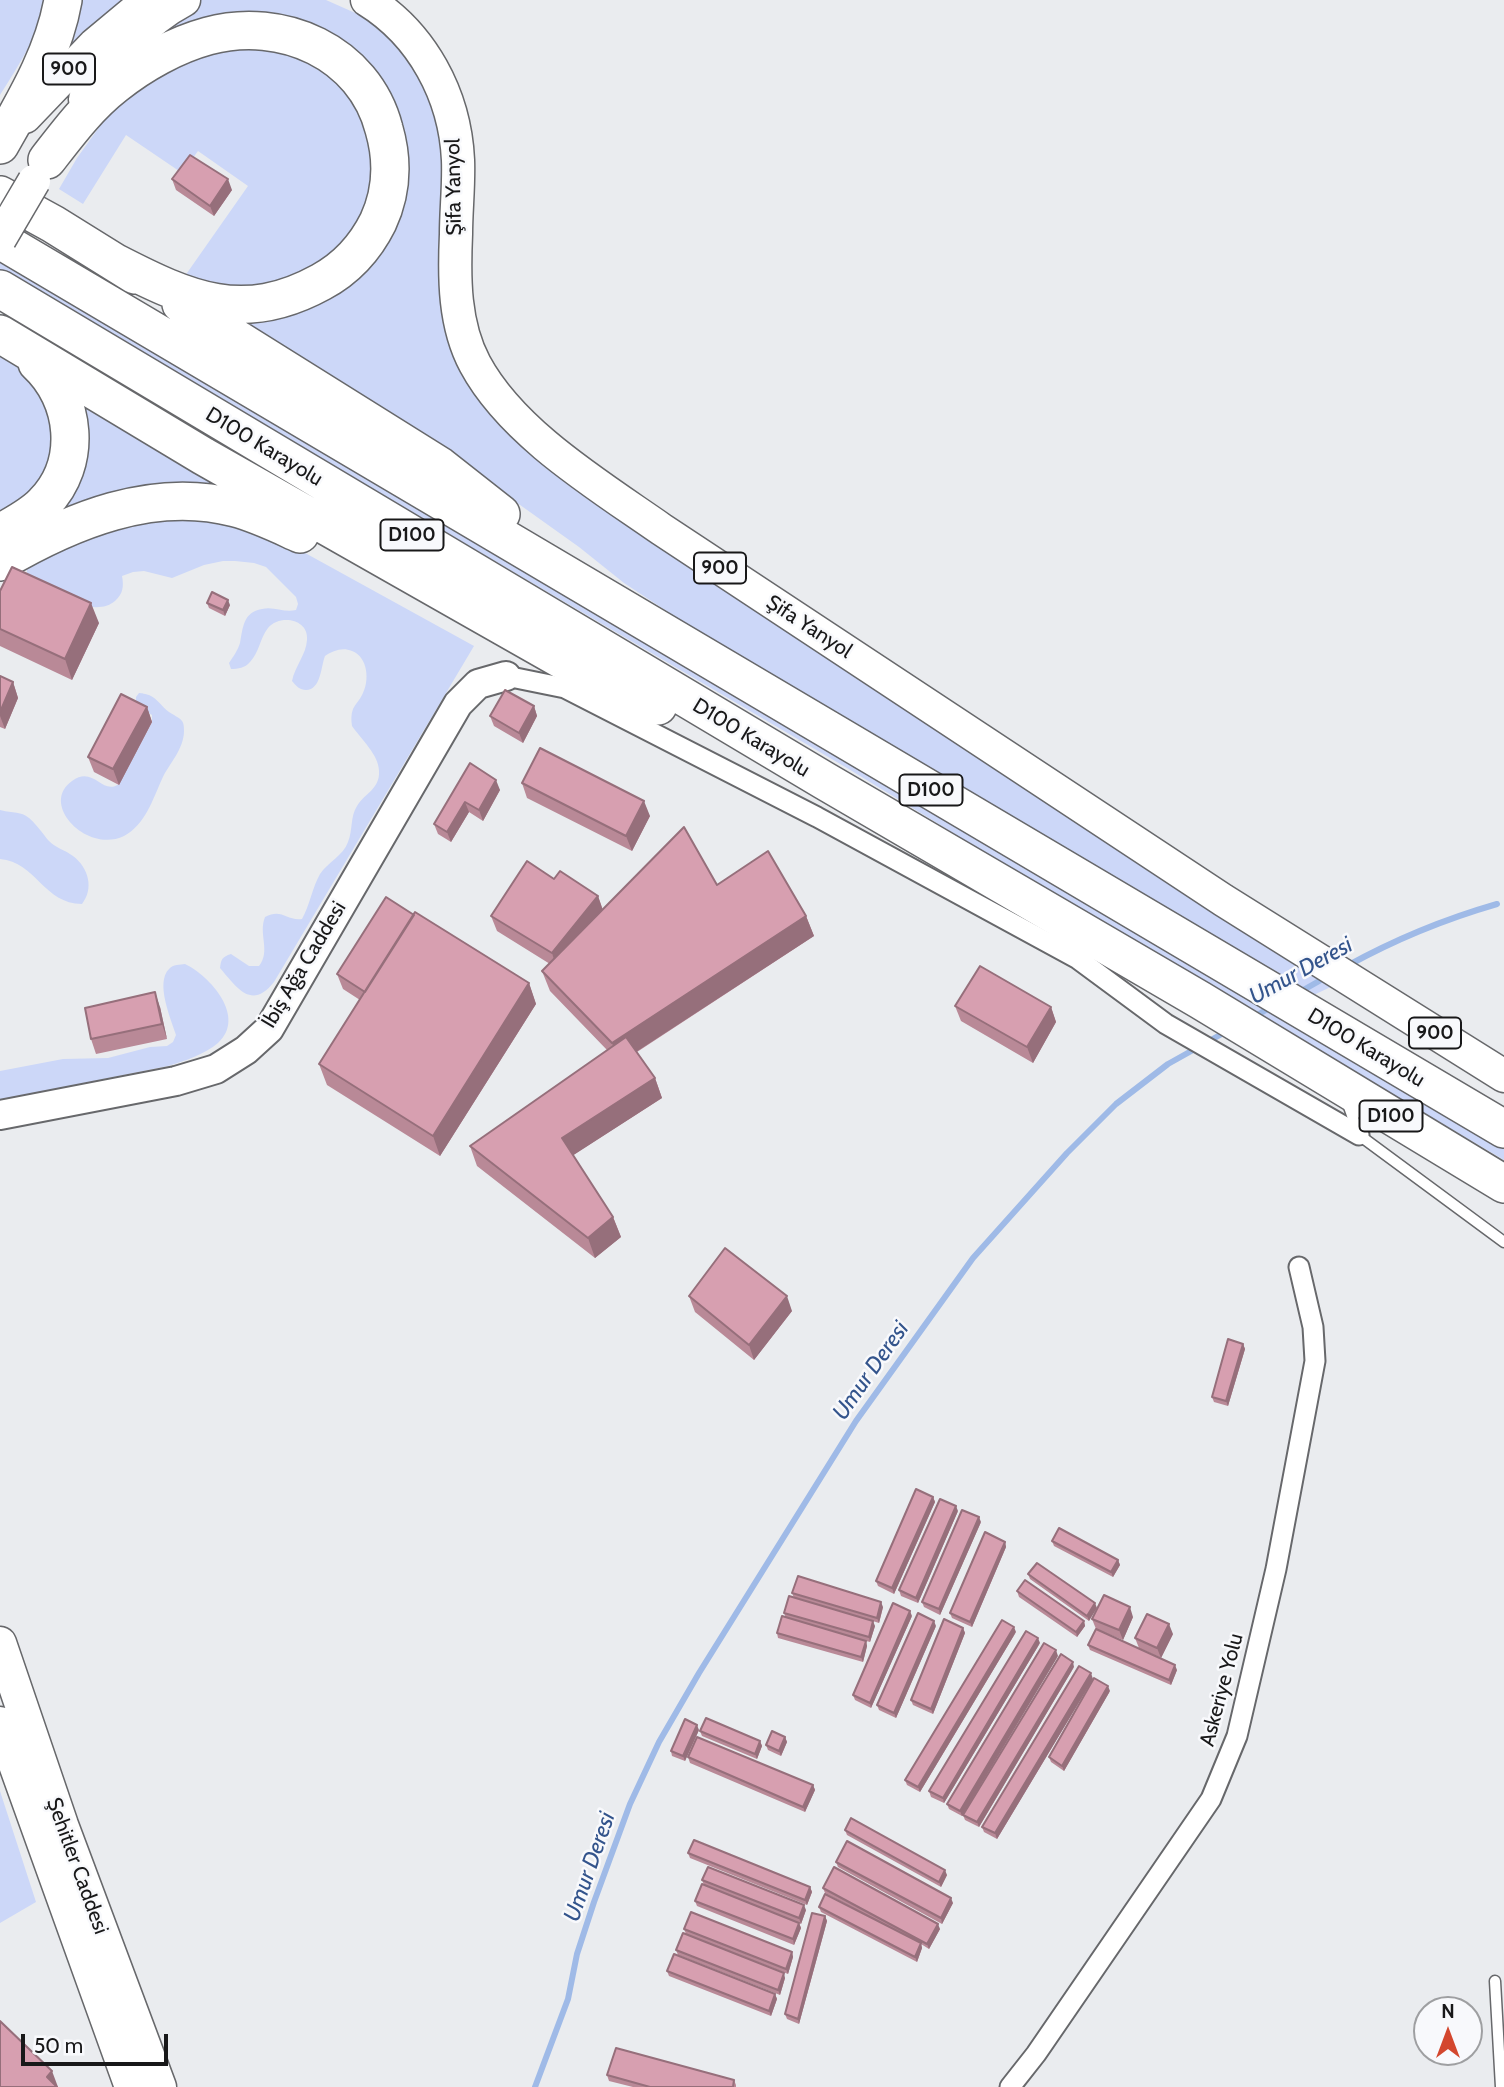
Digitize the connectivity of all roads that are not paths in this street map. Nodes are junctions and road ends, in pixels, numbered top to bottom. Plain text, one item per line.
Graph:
1 (63, 0) edge
2 (148, 0) edge
3 (184, 0) edge
4 (367, 0) edge
5 (0, 146) edge
6 (41, 170) junction
7 (0, 195) edge
8 (0, 239) edge
9 (116, 263) junction
10 (0, 289) edge
11 (0, 334) edge
12 (0, 533) edge
13 (0, 562) edge
14 (609, 599) junction
15 (469, 606) junction
16 (506, 676) joint
17 (825, 781) junction
18 (1504, 1076) edge
19 (1343, 1088) junction
20 (0, 1115) edge
21 (1504, 1129) edge
22 (1359, 1135) junction
23 (1504, 1184) edge
24 (1504, 1242) edge
25 (1299, 1267) dead end
26 (0, 1643) edge
27 (0, 1723) edge
28 (1495, 1981) dead end
29 (131, 2087) edge
30 (160, 2087) edge
31 (1010, 2087) edge
32 (1501, 2087) edge

1 - 5 highway
2 - 5 main road, 900
3 - 6 main road
4 - 18 main road, Şifa Yanyol / 900
6 - 8 main road, bridge
6 - 9 highway
7 - 9 highway
8 - 14 highway, D100 Karayolu / D100
9 - 14 highway
10 - 17 highway, D100 Karayolu / D100
11 - 12 highway
11 - 15 highway
13 - 15 highway
14 - 21 highway, D100 Karayolu / D100
15 - 17 highway
16 - 20 street, İbiş Ağa Caddesi
16 - 22 street
17 - 19 highway, D100 Karayolu / D100
19 - 22 lane
19 - 23 highway, D100 Karayolu / D100
22 - 24 lane
25 - 31 street, Askeriye Yolu
26 - 30 main road, Şehitler Caddesi
27 - 29 main road, Şehitler Caddesi
28 - 32 lane

